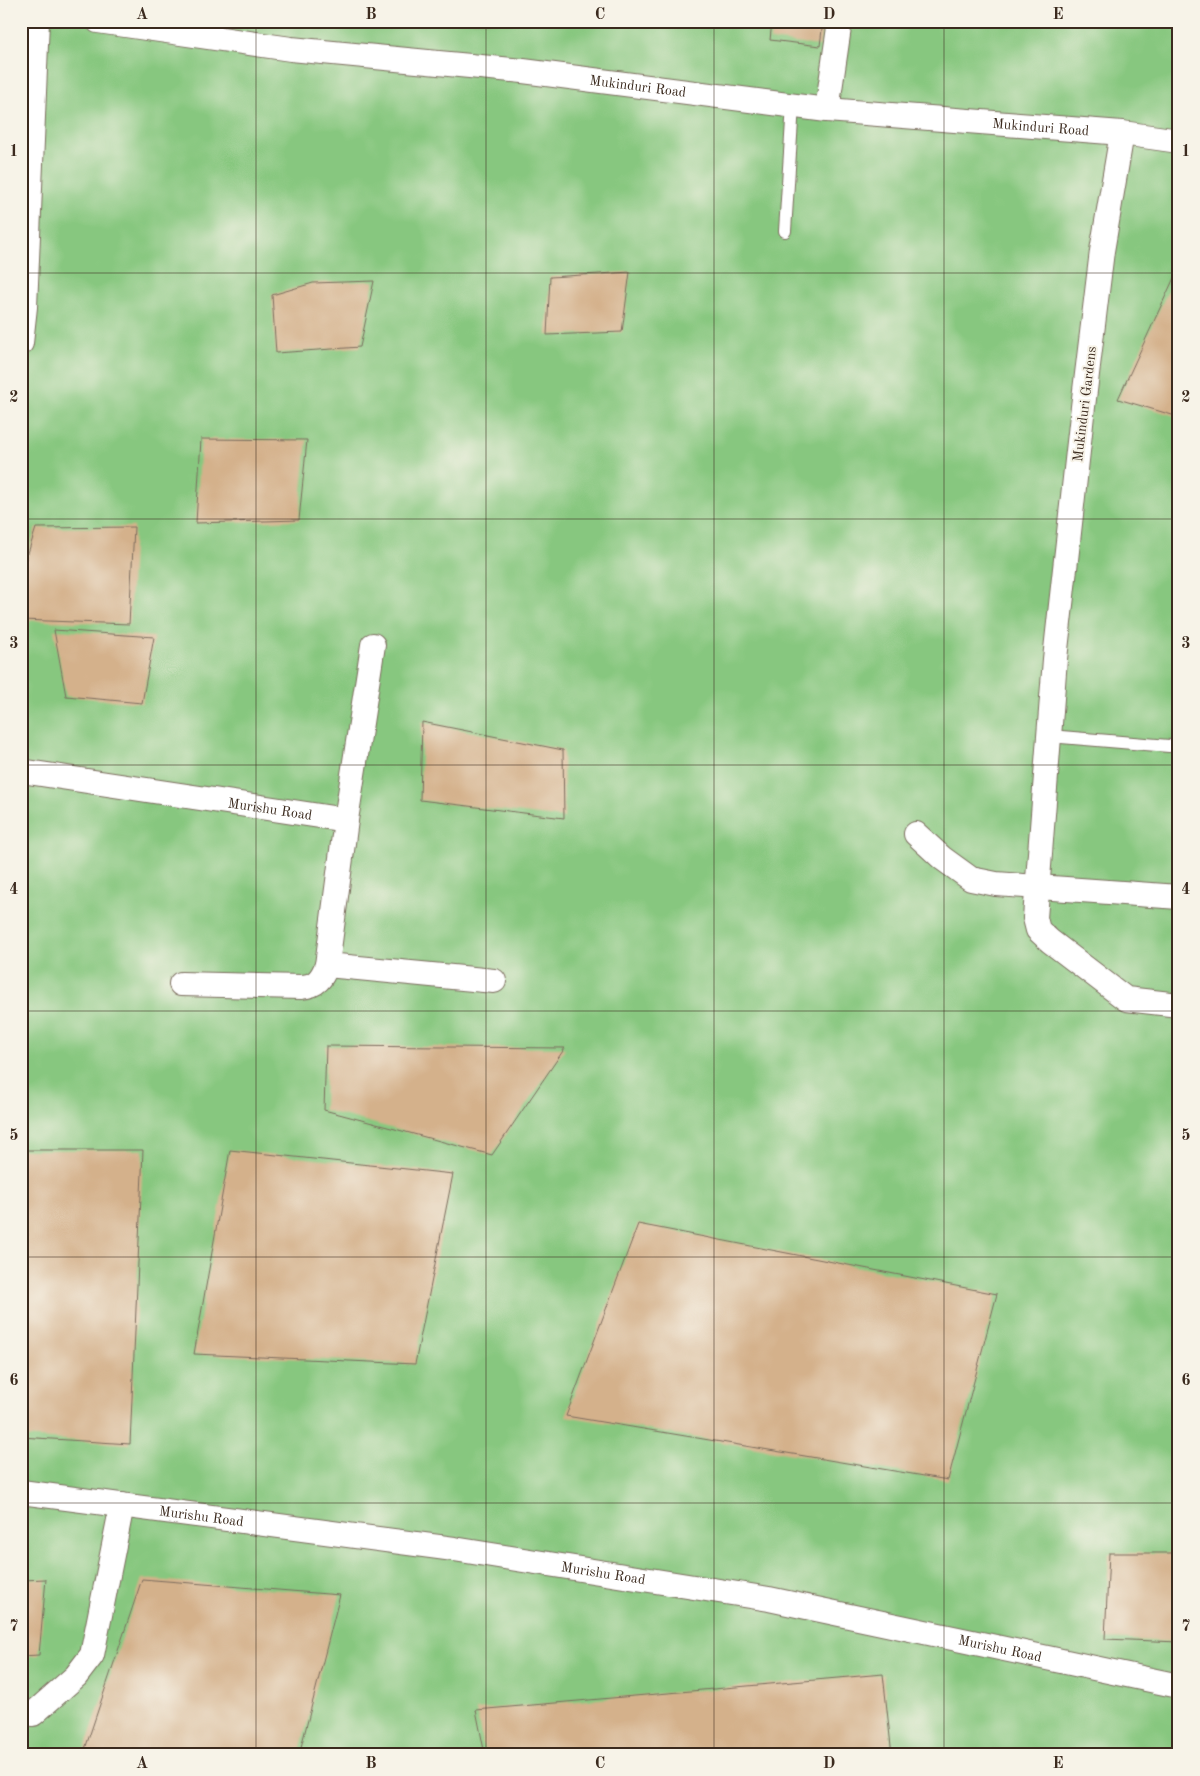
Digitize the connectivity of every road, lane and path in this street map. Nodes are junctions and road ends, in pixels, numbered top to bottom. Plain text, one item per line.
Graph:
1 (37, 21) edge
2 (98, 21) edge
3 (840, 21) edge
4 (792, 105) junction
5 (827, 110) junction
6 (1122, 133) junction
7 (1179, 141) edge
8 (785, 232) dead end
9 (21, 343) edge
10 (373, 644) dead end
11 (1049, 736) junction
12 (1179, 745) edge
13 (21, 771) edge
14 (346, 820) junction
15 (916, 834) dead end
16 (1037, 886) junction
17 (1179, 897) edge
18 (327, 965) junction
19 (494, 981) dead end
20 (181, 984) dead end
21 (1179, 1005) edge
22 (21, 1492) edge
23 (122, 1505) junction
24 (1179, 1686) edge
25 (33, 1714) dead end

1 - 9 street
2 - 4 street, Mukinduri Road
3 - 5 street
4 - 5 street, Mukinduri Road
4 - 8 lane
5 - 6 street, Mukinduri Road
6 - 7 street, Mukinduri Road
6 - 11 street, Mukinduri Gardens
10 - 14 street
11 - 12 lane
11 - 16 street, Mukinduri Gardens
13 - 14 street, Murishu Road
14 - 18 street
15 - 16 street
16 - 17 street
16 - 21 street, Mukinduri Gardens
18 - 19 street
18 - 20 street
22 - 23 street, Murishu Road
23 - 24 street, Murishu Road
23 - 25 street

